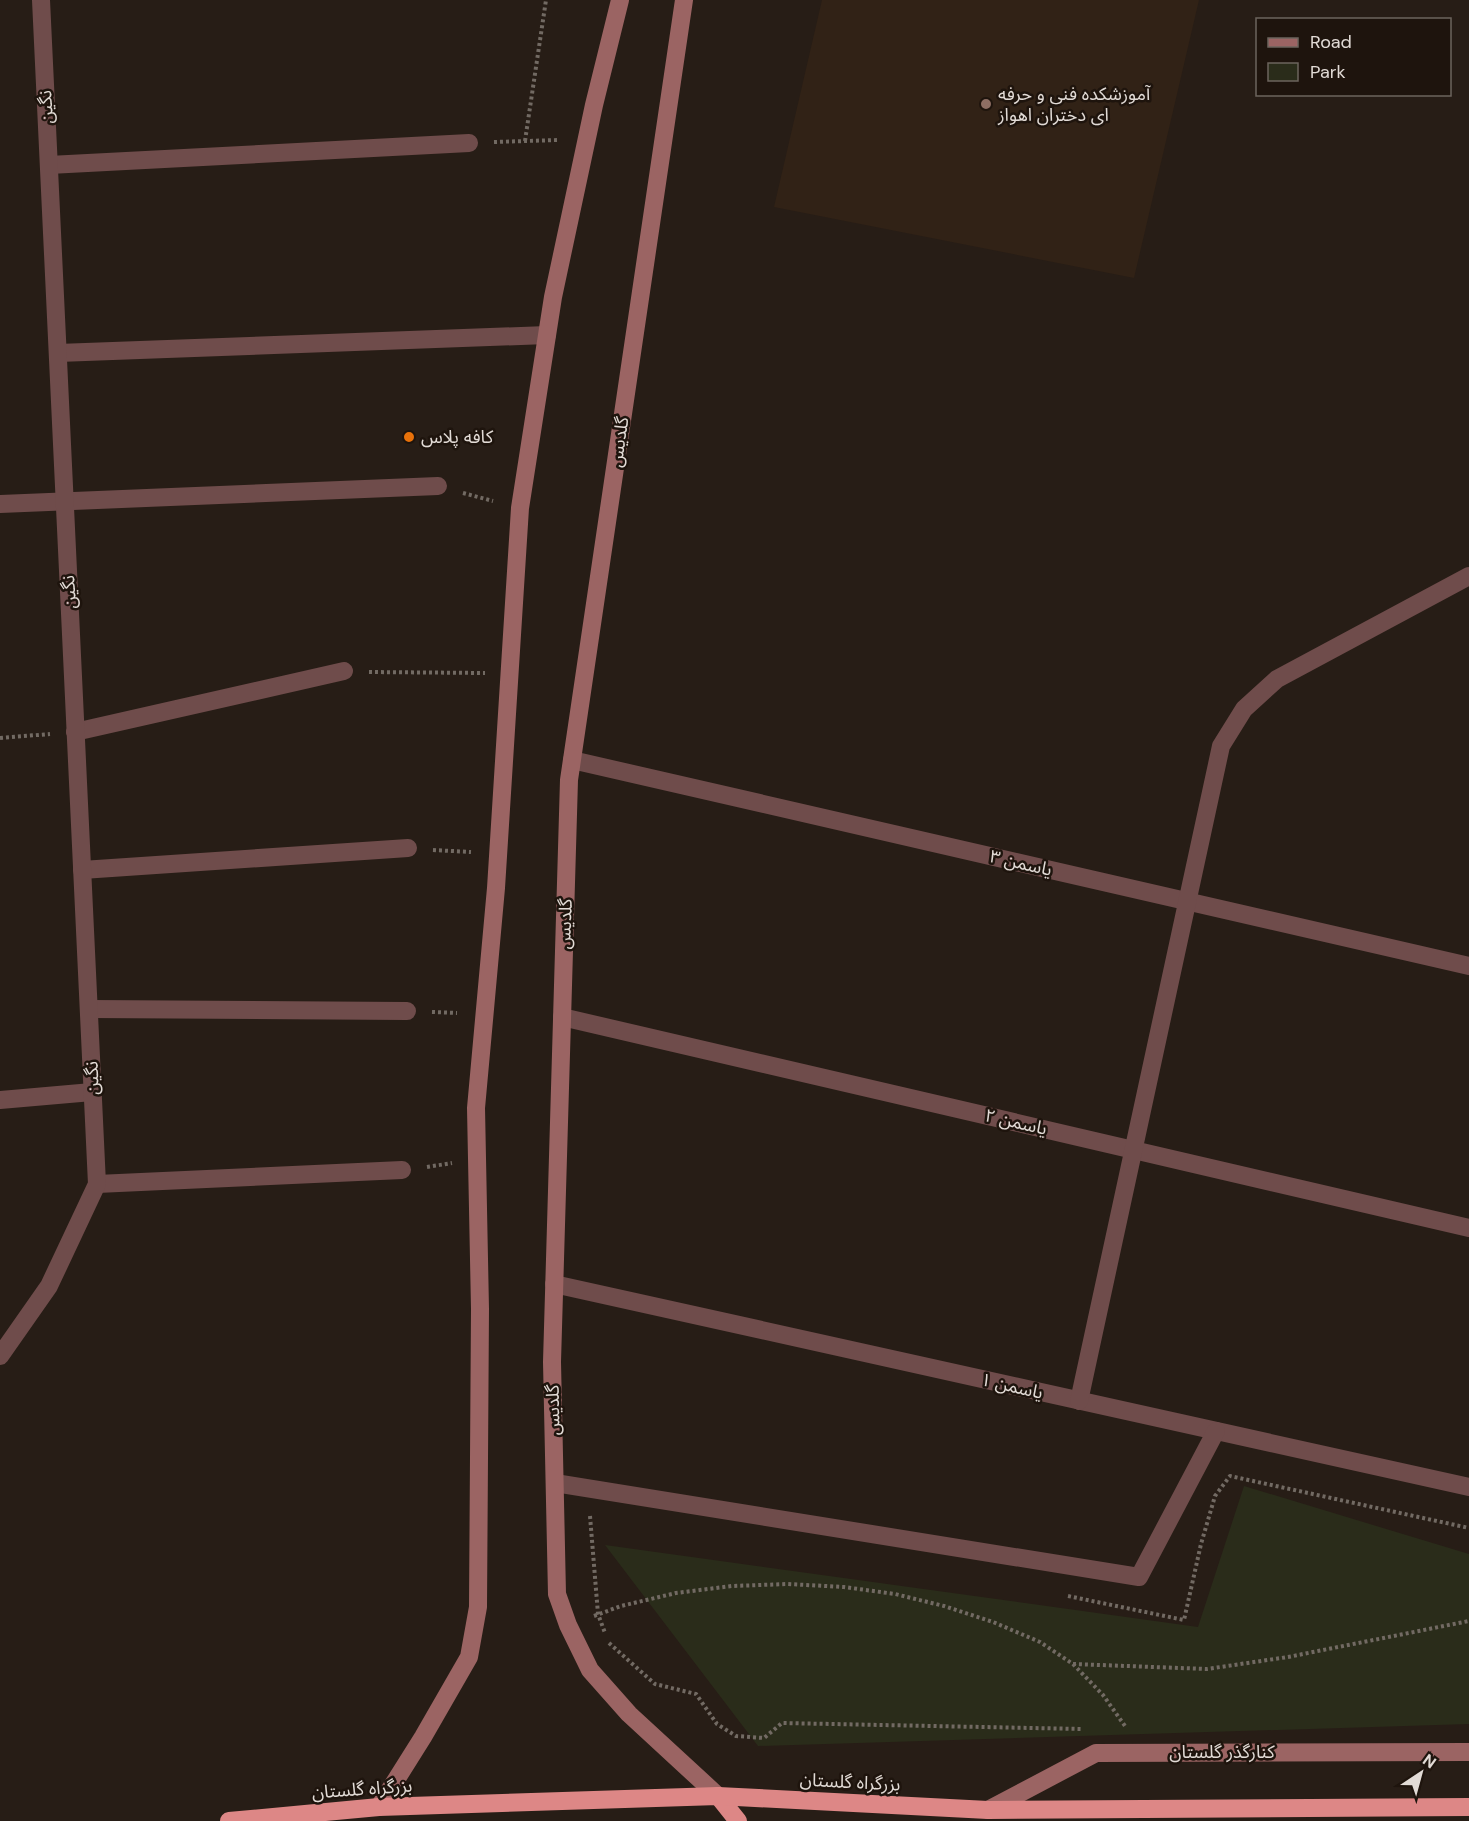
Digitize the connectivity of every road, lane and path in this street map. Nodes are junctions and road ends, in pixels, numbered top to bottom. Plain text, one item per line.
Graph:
1 (41, 0) edge
2 (546, 0) edge
3 (620, 0) edge
4 (684, 0) edge
5 (586, 140) junction
6 (525, 141) junction
7 (469, 143) joint
8 (49, 165) junction
9 (547, 334) junction
10 (58, 353) junction
11 (438, 486) joint
12 (65, 501) junction
13 (0, 504) edge
14 (520, 508) junction
15 (1469, 576) edge
16 (344, 671) joint
17 (509, 674) junction
18 (75, 732) junction
19 (0, 738) edge
20 (572, 760) junction
21 (408, 848) joint
22 (498, 853) junction
23 (82, 870) junction
24 (1187, 901) junction
25 (1469, 966) edge
26 (88, 1009) junction
27 (407, 1011) joint
28 (485, 1013) junction
29 (562, 1017) junction
30 (92, 1092) junction
31 (0, 1100) edge
32 (1134, 1149) junction
33 (477, 1160) junction
34 (402, 1170) joint
35 (97, 1184) junction
36 (1469, 1228) edge
37 (554, 1284) junction
38 (0, 1356) edge
39 (1079, 1401) junction
40 (1216, 1431) junction
41 (555, 1483) junction
42 (1469, 1487) edge
43 (588, 1489) junction
44 (598, 1614) junction
45 (1469, 1622) edge
46 (568, 1625) junction
47 (1073, 1664) junction
48 (1092, 1729) dead end
49 (1115, 1729) dead end
50 (1469, 1752) edge
51 (718, 1796) junction
52 (379, 1807) junction
53 (1469, 1807) edge
54 (988, 1810) junction
55 (229, 1821) edge
56 (366, 1821) edge
57 (738, 1821) edge

1 - 8 street, نگین
2 - 6 path
3 - 5 main road
4 - 20 main road, گلدیس
5 - 6 path
5 - 9 main road
6 - 7 path
7 - 8 street
8 - 10 street, نگین
9 - 10 street
9 - 14 main road
10 - 12 street, نگین
11 - 12 street
11 - 14 path
12 - 13 street
12 - 18 street, نگین
14 - 17 main road
15 - 24 street
16 - 17 path
16 - 18 street
17 - 22 main road
18 - 19 path
18 - 23 street, نگین
20 - 24 street, یاسمن ۳
20 - 29 main road, گلدیس
21 - 22 path
21 - 23 street
22 - 28 main road
23 - 26 street, نگین
24 - 25 street, یاسمن ۳
24 - 32 street
26 - 27 street
26 - 30 street, نگین
27 - 28 path
28 - 33 main road
29 - 32 street, یاسمن ۲
29 - 37 main road, گلدیس
30 - 31 street
30 - 35 street, نگین
32 - 36 street, یاسمن ۲
32 - 39 street
33 - 34 path
33 - 52 main road
34 - 35 street
35 - 38 street
37 - 39 street, یاسمن ۱
37 - 41 main road, گلدیس
39 - 40 street, یاسمن ۱
40 - 42 street, یاسمن ۱
40 - 43 street
41 - 43 street
41 - 46 main road, گلدیس
43 - 44 path
44 - 46 path
44 - 47 path
44 - 48 path
45 - 47 path
46 - 51 main road, گلدیس
47 - 49 path
50 - 54 main road, کنارگذر گلستان
51 - 52 highway, بزرگراه گلستان
51 - 54 highway, بزرگراه گلستان
51 - 57 highway
52 - 55 highway, بزرگراه گلستان
52 - 56 highway
53 - 54 highway, بزرگراه گلستان

